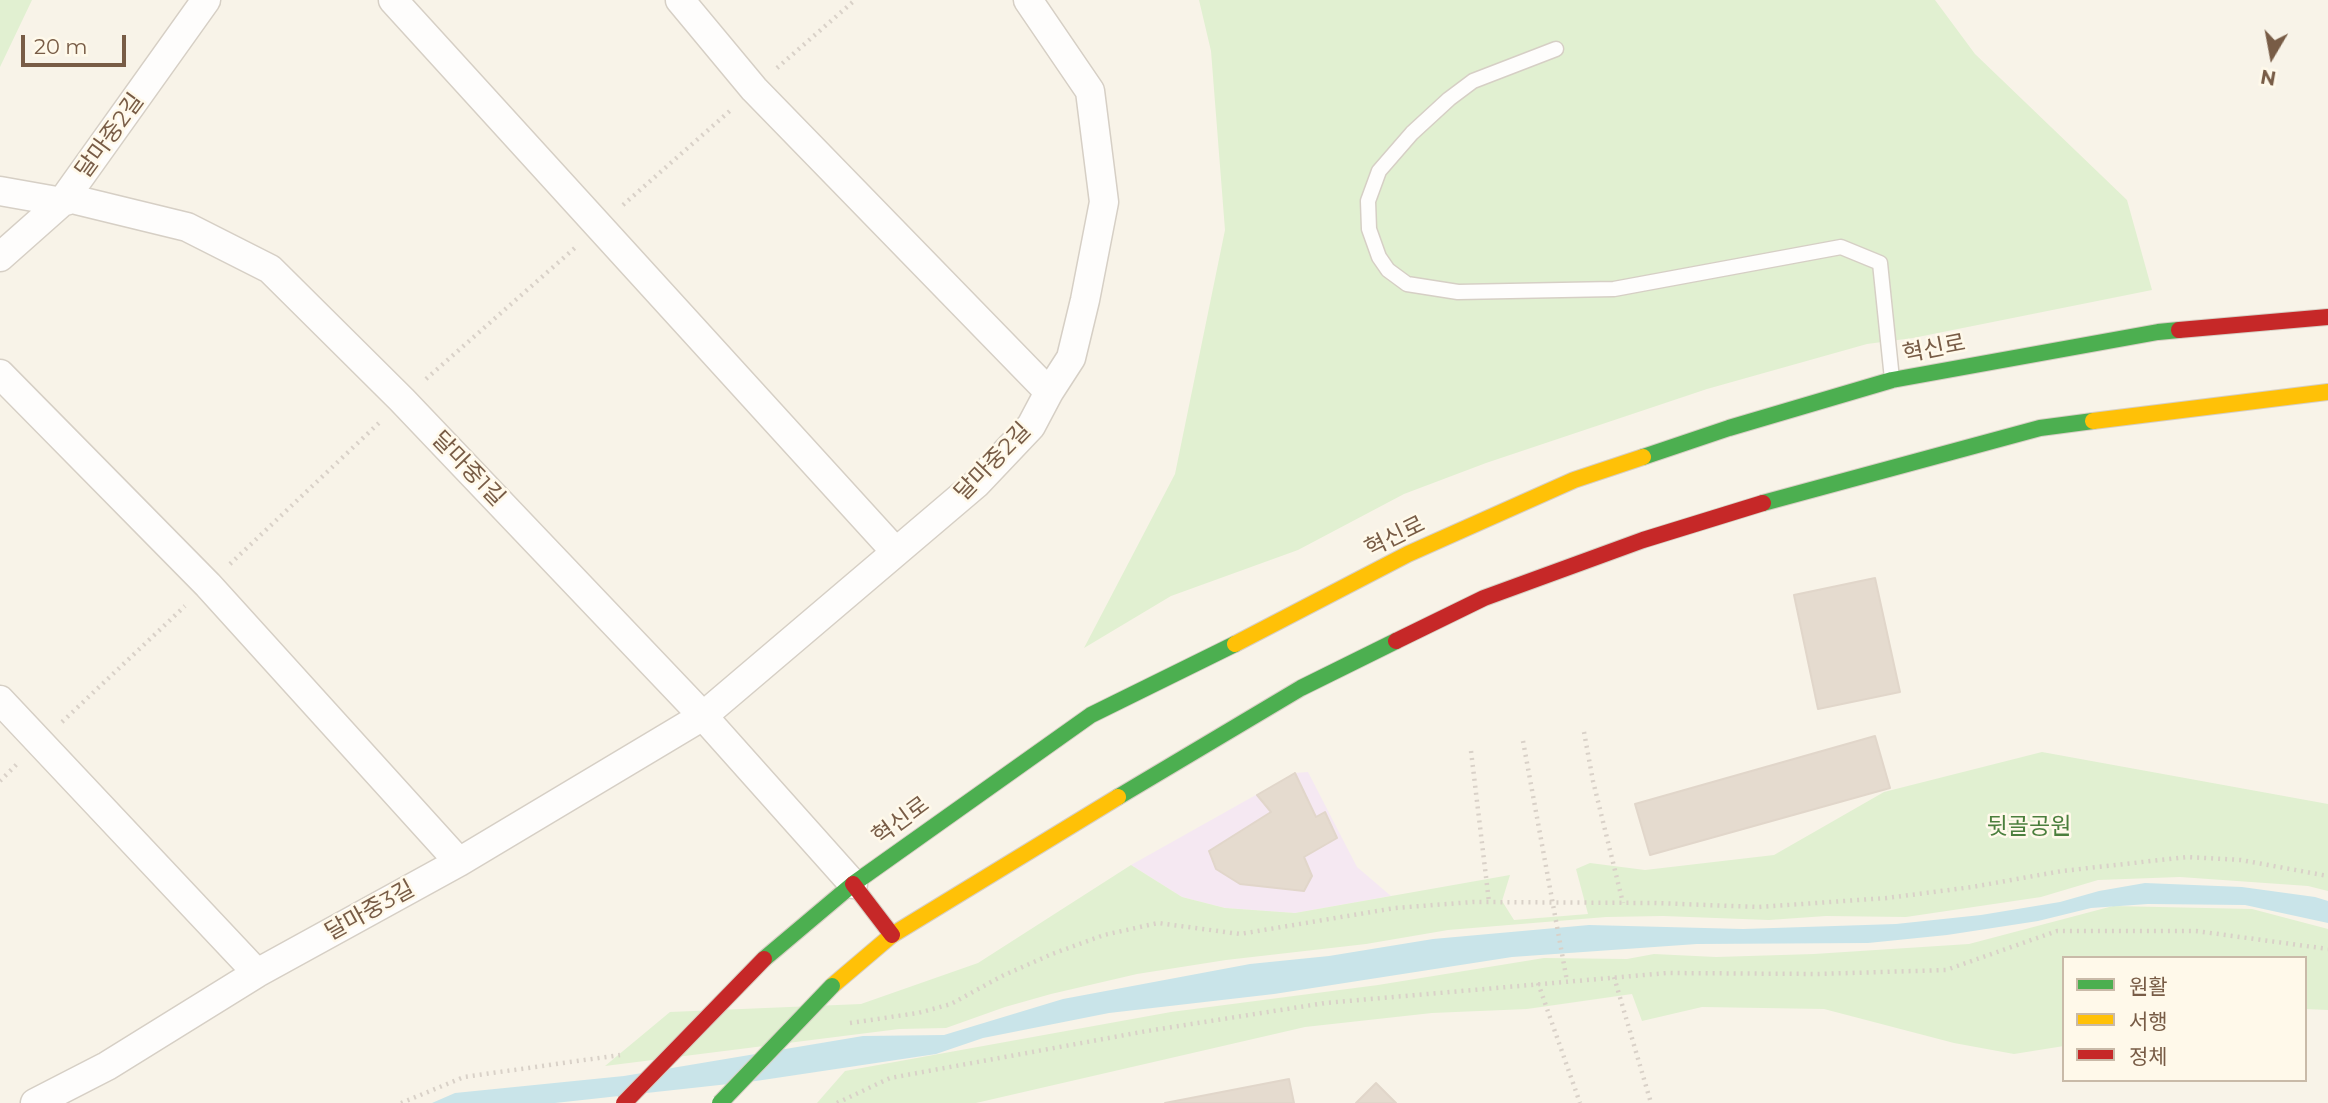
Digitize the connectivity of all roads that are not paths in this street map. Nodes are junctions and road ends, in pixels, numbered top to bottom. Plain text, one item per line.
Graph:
1 (206, 0) edge
2 (393, 0) edge
3 (680, 0) edge
4 (1028, 0) edge
5 (1556, 49) dead end
6 (0, 191) edge
7 (62, 202) junction
8 (0, 257) edge
9 (2328, 317) edge
10 (0, 374) edge
11 (1892, 380) junction
12 (1049, 392) junction
13 (2328, 392) edge
14 (895, 551) junction
15 (0, 700) edge
16 (703, 716) junction
17 (459, 862) junction
18 (853, 884) junction
19 (892, 934) junction
20 (257, 973) junction
21 (35, 1103) edge
22 (624, 1103) edge
23 (720, 1103) edge

1 - 7 street, 달마중2길
2 - 14 street
3 - 12 street
4 - 12 street, 달마중2길
5 - 11 lane
6 - 7 street, 달마중1길
7 - 8 street
7 - 16 street, 달마중1길
9 - 11 street, 혁신로
10 - 17 street
11 - 18 street, 혁신로
12 - 14 street, 달마중2길
13 - 19 street
14 - 16 street, 달마중2길
15 - 20 street
16 - 17 street, 달마중3길
16 - 18 street, 달마중1길
17 - 20 street, 달마중3길
18 - 19 street
18 - 22 street, 혁신로, bridge
19 - 23 street, bridge
20 - 21 street, 달마중3길

